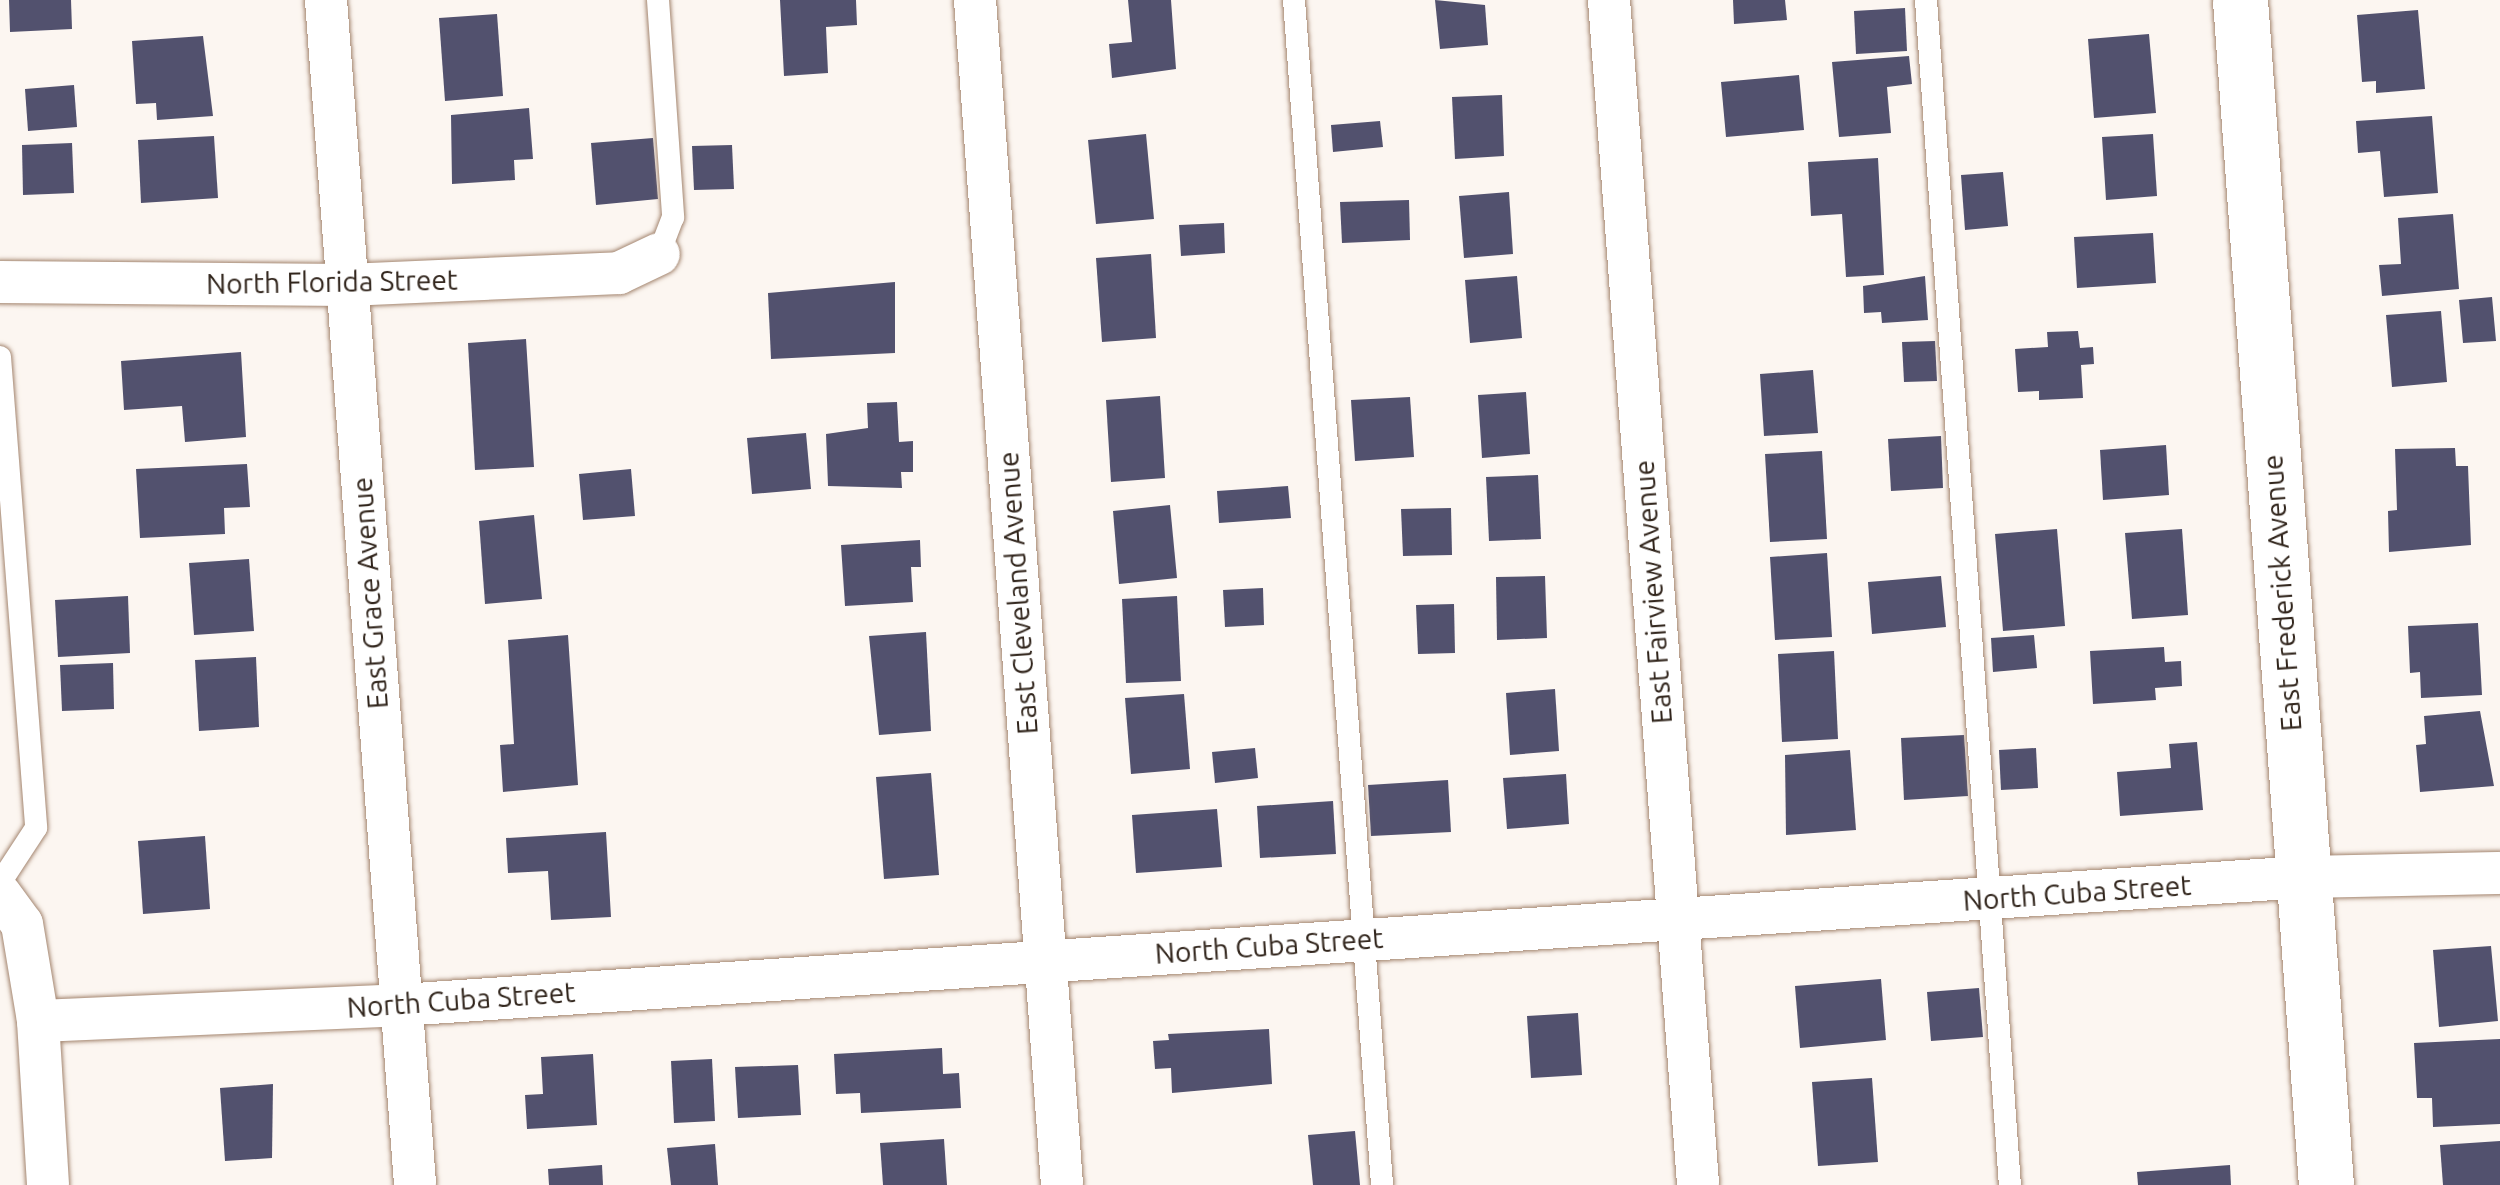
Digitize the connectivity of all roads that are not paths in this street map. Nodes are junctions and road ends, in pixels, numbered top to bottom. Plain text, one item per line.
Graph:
1 (326, 0) edge
2 (658, 0) edge
3 (975, 0) edge
4 (1294, 0) edge
5 (1608, 0) edge
6 (1926, 0) edge
7 (2240, 0) edge
8 (659, 254) joint
9 (0, 282) edge
10 (347, 285) junction
11 (0, 357) edge
12 (2500, 873) edge
13 (2303, 877) junction
14 (0, 883) edge
15 (0, 894) edge
16 (1988, 900) junction
17 (1678, 921) junction
18 (1362, 940) junction
19 (1046, 960) junction
20 (401, 1005) junction
21 (38, 1021) junction
22 (48, 1185) edge
23 (415, 1185) edge
24 (1062, 1185) edge
25 (1382, 1185) edge
26 (1698, 1185) edge
27 (2010, 1185) edge
28 (2326, 1185) edge

1 - 10 street, East Grace Avenue
2 - 8 lane
3 - 19 street, East Cleveland Avenue
4 - 18 lane
5 - 17 street, East Fairview Avenue
6 - 16 lane
7 - 13 main road, East Frederick Avenue
8 - 10 street, North Florida Street
9 - 10 street, North Florida Street
10 - 20 street, East Grace Avenue
11 - 14 lane
12 - 13 street, North Cuba Street
13 - 16 street, North Cuba Street
13 - 28 main road, East Frederick Avenue
15 - 21 street
16 - 17 street, North Cuba Street
16 - 27 lane
17 - 18 street, North Cuba Street
17 - 26 street, East Fairview Avenue
18 - 19 street, North Cuba Street
18 - 25 lane
19 - 20 street, North Cuba Street
19 - 24 street, East Cleveland Avenue
20 - 21 street, North Cuba Street
20 - 23 street, East Grace Avenue
21 - 22 street

